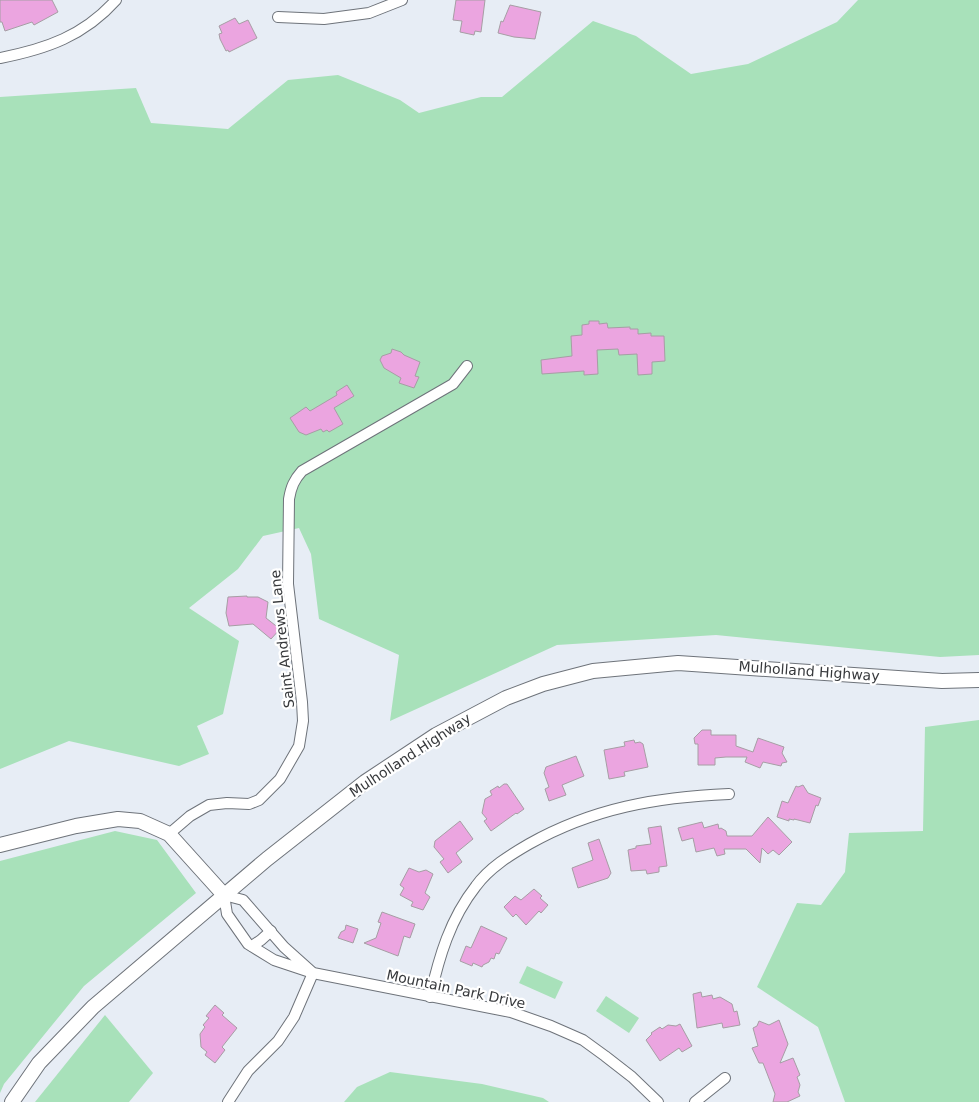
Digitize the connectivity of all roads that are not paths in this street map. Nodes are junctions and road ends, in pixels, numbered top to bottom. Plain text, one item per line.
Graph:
1 (116, 0) edge
2 (402, 0) edge
3 (278, 17) dead end
4 (0, 58) edge
5 (467, 366) dead end
6 (979, 680) edge
7 (729, 794) dead end
8 (169, 834) junction
9 (0, 845) edge
10 (224, 895) junction
11 (271, 931) junction
12 (252, 946) junction
13 (313, 973) junction
14 (430, 997) junction
15 (725, 1078) dead end
16 (12, 1102) edge
17 (228, 1102) edge
18 (658, 1102) edge
19 (695, 1102) edge

1 - 4 street
2 - 3 street
5 - 8 street, Saint Andrews Lane
6 - 10 main road, Mulholland Highway
7 - 14 street
8 - 9 main road
8 - 10 main road
10 - 11 street
10 - 12 street, Mountain Park Drive
10 - 16 main road, Mulholland Highway
11 - 12 street
11 - 13 street
12 - 13 street, Mountain Park Drive
13 - 14 street, Mountain Park Drive
13 - 17 street
14 - 18 street, Mountain Park Drive
15 - 19 street

